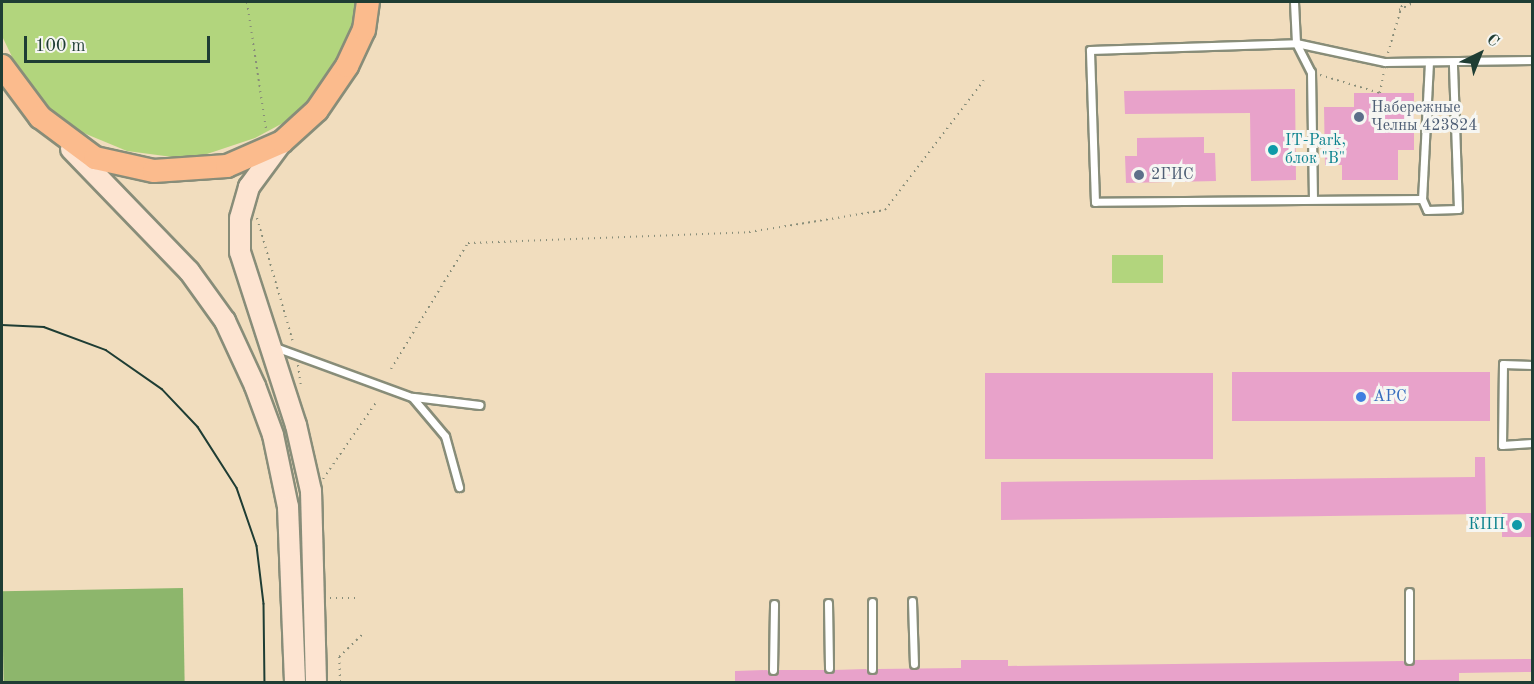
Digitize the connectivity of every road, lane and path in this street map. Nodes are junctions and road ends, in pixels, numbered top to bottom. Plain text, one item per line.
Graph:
1 (368, 2) edge
2 (384, 2) edge
3 (1294, 2) edge
4 (1403, 2) edge
5 (1415, 2) edge
6 (1399, 10) junction
7 (364, 30) junction
8 (1296, 44) junction
9 (1533, 60) edge
10 (1385, 62) junction
11 (1429, 62) junction
12 (1453, 63) junction
13 (2, 66) edge
14 (1311, 72) junction
15 (984, 80) dead end
16 (39, 117) junction
17 (282, 142) junction
18 (1314, 198) junction
19 (1422, 199) junction
20 (270, 345) junction
21 (1533, 365) edge
22 (391, 369) dead end
23 (412, 397) junction
24 (377, 401) dead end
25 (480, 405) dead end
26 (1533, 443) edge
27 (321, 482) dead end
28 (459, 487) dead end
29 (1410, 592) dead end
30 (360, 598) dead end
31 (319, 599) junction
32 (872, 602) dead end
33 (912, 602) dead end
34 (828, 603) dead end
35 (774, 604) dead end
36 (362, 635) dead end
37 (1409, 660) dead end
38 (914, 664) dead end
39 (829, 668) dead end
40 (872, 669) dead end
41 (773, 670) dead end
42 (295, 682) edge
43 (316, 682) edge
44 (340, 682) edge

1 - 7 main road
2 - 7 main road
3 - 8 lane
4 - 6 path
5 - 6 path
6 - 10 path
7 - 17 main road
8 - 10 lane
8 - 14 lane
8 - 18 lane
9 - 12 lane
10 - 11 lane
10 - 14 path
11 - 12 lane
11 - 19 lane
12 - 19 lane
13 - 16 main road
14 - 18 lane
15 - 22 path
16 - 17 main road
16 - 42 street
17 - 20 street
18 - 19 lane
20 - 23 lane
20 - 31 street
21 - 26 lane
23 - 25 lane
23 - 28 lane
24 - 27 path
29 - 37 lane
30 - 31 path
31 - 43 street
32 - 40 lane
33 - 38 lane
34 - 39 lane
35 - 41 lane
36 - 44 path

